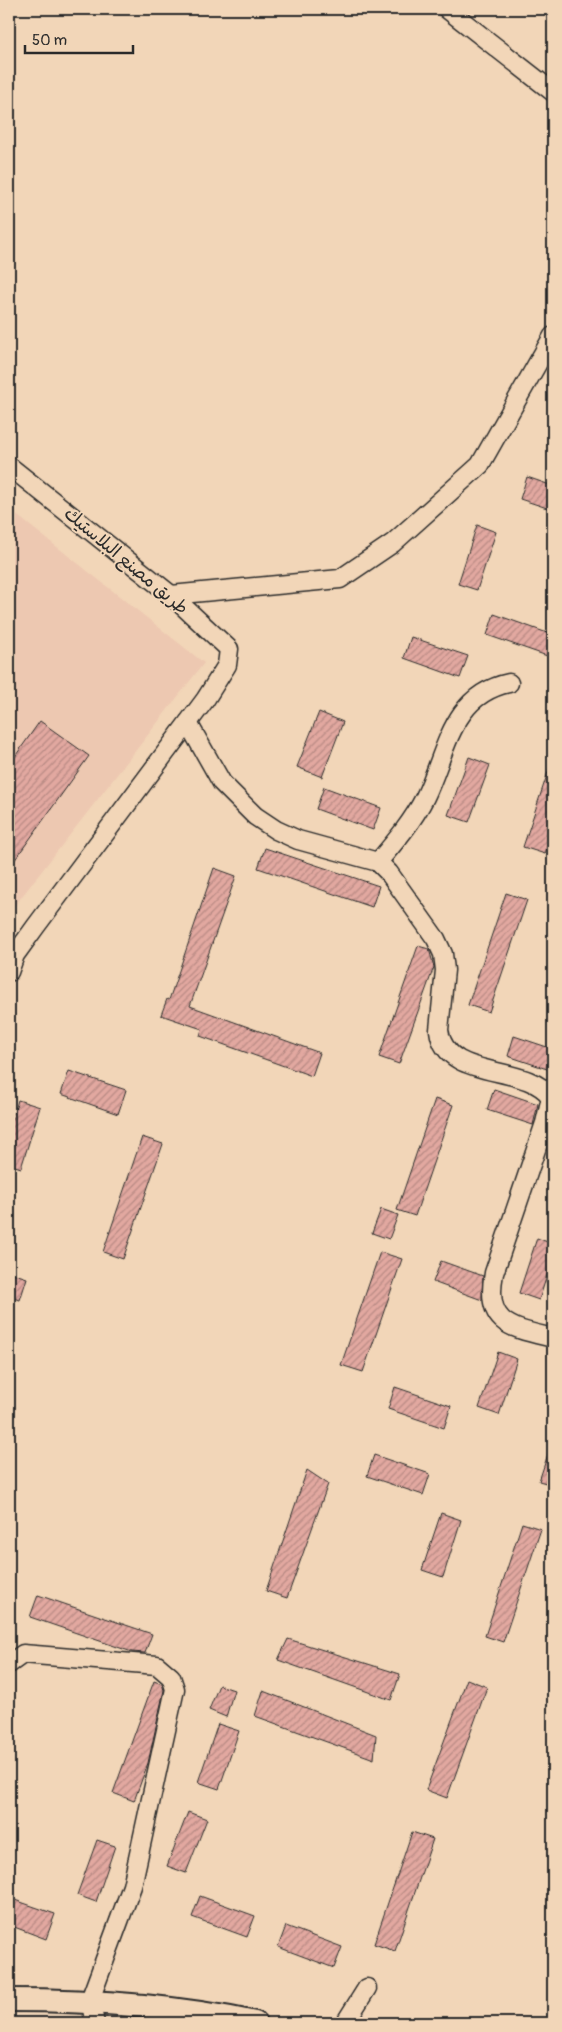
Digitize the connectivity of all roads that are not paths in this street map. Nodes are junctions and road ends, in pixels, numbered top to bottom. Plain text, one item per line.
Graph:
1 (446, 9) edge
2 (553, 92) edge
3 (553, 336) edge
4 (9, 466) edge
5 (172, 595) junction
6 (509, 683) dead end
7 (188, 723) junction
8 (378, 862) junction
9 (9, 972) edge
10 (553, 1338) edge
11 (9, 1664) edge
12 (367, 1988) dead end
13 (9, 2000) edge
14 (90, 2000) junction
15 (95, 2023) edge
16 (255, 2023) edge
17 (345, 2023) edge

1 - 2 street
3 - 5 street
4 - 5 street, طريق مصنع البلاستيك
5 - 7 street, طريق مصنع البلاستيك
6 - 8 street
7 - 8 street
7 - 9 street
8 - 10 street
11 - 14 street
12 - 17 street
13 - 14 main road
14 - 15 street
14 - 16 main road

